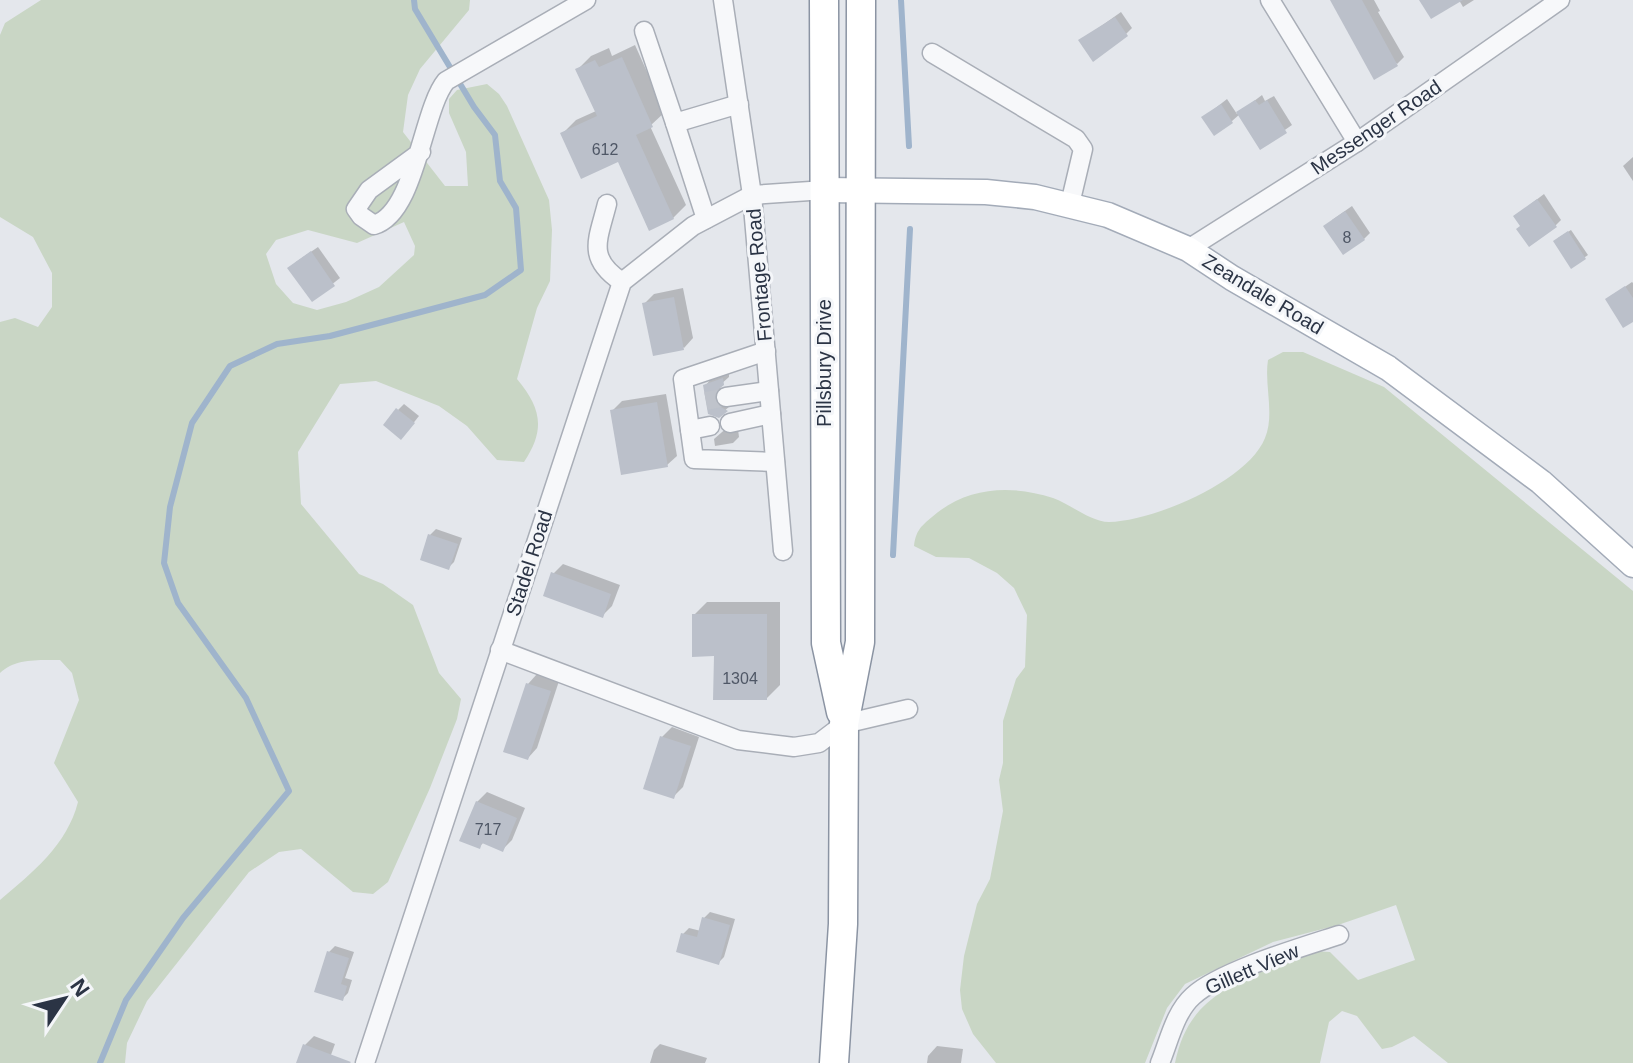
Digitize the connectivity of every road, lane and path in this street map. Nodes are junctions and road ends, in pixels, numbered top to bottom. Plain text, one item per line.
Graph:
1 (586, 0) edge
2 (723, 0) edge
3 (824, 0) edge
4 (861, 0) edge
5 (1270, 0) edge
6 (1560, 0) edge
7 (644, 31) dead end
8 (932, 53) dead end
9 (739, 104) junction
10 (675, 123) junction
11 (1357, 142) junction
12 (421, 152) dead end
13 (862, 189) junction
14 (825, 190) junction
15 (752, 195) junction
16 (607, 204) dead end
17 (1070, 204) junction
18 (706, 219) junction
19 (1188, 249) junction
20 (622, 282) junction
21 (766, 351) junction
22 (769, 391) junction
23 (726, 397) tunnel mouth
24 (706, 401) tunnel mouth
25 (687, 404) junction
26 (771, 414) junction
27 (730, 423) dead end
28 (710, 426) dead end
29 (690, 430) junction
30 (775, 462) junction
31 (783, 551) dead end
32 (1633, 565) edge
33 (500, 650) junction
34 (908, 709) dead end
35 (844, 724) junction
36 (1339, 935) dead end
37 (365, 1063) edge
38 (834, 1063) edge
39 (1160, 1063) edge

1 - 12 street
2 - 9 street, Frontage Road
3 - 14 highway, Pillsbury Drive
4 - 13 highway, Pillsbury Drive
5 - 11 street
6 - 11 street, Messenger Road
7 - 10 street
8 - 17 street
9 - 10 street
9 - 15 street, Frontage Road
10 - 18 street
11 - 19 street, Messenger Road
13 - 14 main road, Zeandale Road
13 - 17 main road, Zeandale Road
13 - 35 highway, Pillsbury Drive
14 - 15 street
14 - 35 highway, Pillsbury Drive
15 - 18 street
15 - 21 street, Frontage Road
16 - 20 street
17 - 19 main road, Zeandale Road
18 - 20 street
19 - 32 main road, Zeandale Road
20 - 33 street, Stadel Road
21 - 22 street, Frontage Road
21 - 25 street
22 - 23 street
22 - 26 street, Frontage Road
24 - 25 street
25 - 29 street
26 - 27 street
26 - 30 street, Frontage Road
28 - 29 street
29 - 30 street
30 - 31 street, Frontage Road
33 - 35 street
33 - 37 street, Stadel Road
34 - 35 street
35 - 38 highway, Pillsbury Drive
36 - 39 street, Gillett View

